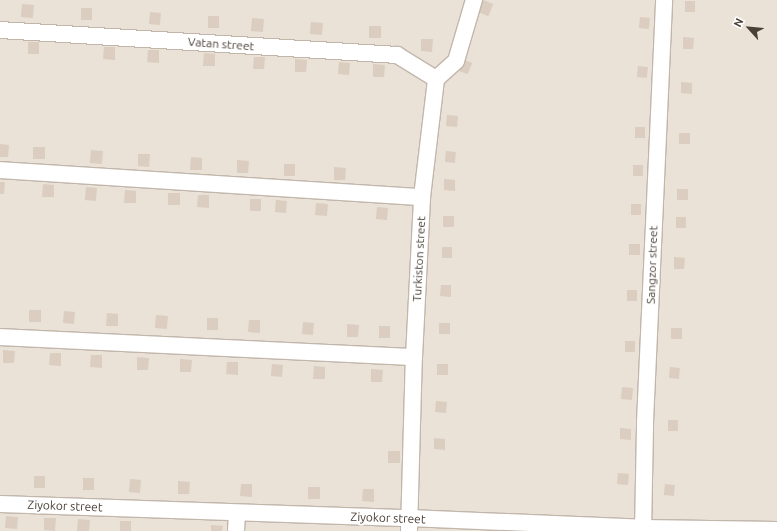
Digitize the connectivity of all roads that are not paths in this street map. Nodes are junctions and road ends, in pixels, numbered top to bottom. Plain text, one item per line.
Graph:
1 (474, 0) edge
2 (664, 0) edge
3 (0, 30) edge
4 (436, 79) junction
5 (0, 170) edge
6 (422, 197) junction
7 (0, 337) edge
8 (414, 356) junction
9 (0, 504) edge
10 (237, 513) junction
11 (409, 524) edge
12 (643, 530) edge
13 (777, 530) edge
14 (236, 531) edge

1 - 4 street
2 - 12 street, Sangzor street
3 - 4 street, Vatan street
4 - 6 street, Turkiston street
5 - 6 street
6 - 8 street, Turkiston street
7 - 8 street
8 - 11 street, Turkiston street
9 - 10 street, Ziyokor street
10 - 11 street, Ziyokor street
10 - 14 street
11 - 12 street, Ziyokor street
12 - 13 street, Ziyokor street

